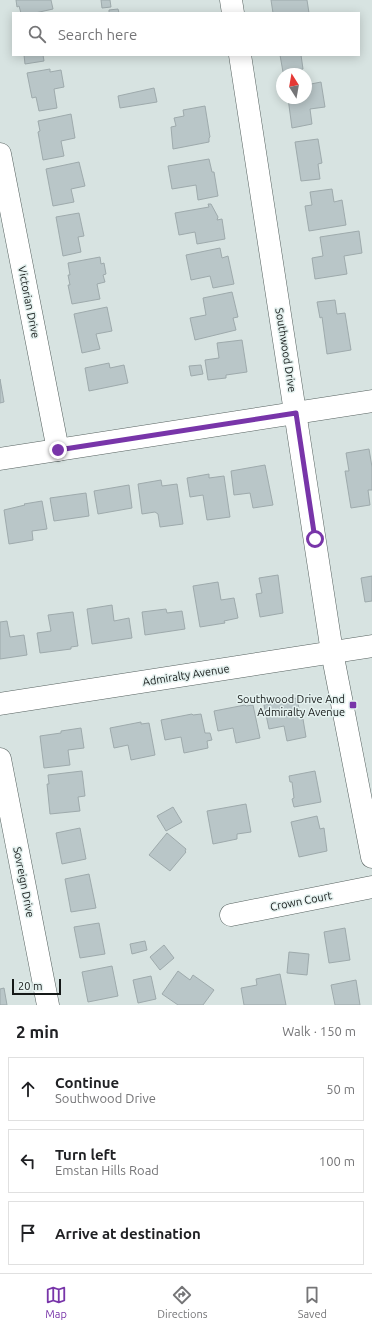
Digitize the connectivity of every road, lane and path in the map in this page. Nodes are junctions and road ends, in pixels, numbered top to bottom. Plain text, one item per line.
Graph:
1 (231, 0) edge
2 (233, 12) edge
3 (240, 56) edge
4 (0, 154) edge
5 (372, 401) edge
6 (296, 413) junction
7 (58, 450) junction
8 (0, 460) edge
9 (372, 646) edge
10 (332, 652) junction
11 (0, 704) edge
12 (0, 759) edge
13 (372, 857) edge
14 (372, 887) edge
15 (231, 915) dead end
16 (48, 1005) edge

1 - 2 street
3 - 6 street, Southwood Drive
4 - 7 street, Victorian Drive
5 - 6 street
6 - 7 street
6 - 10 street, Southwood Drive
7 - 8 street
9 - 10 street, Admiralty Avenue
10 - 11 street, Admiralty Avenue
10 - 13 street, Southwood Drive
12 - 16 street, Sovreign Drive
14 - 15 street, Crown Court

